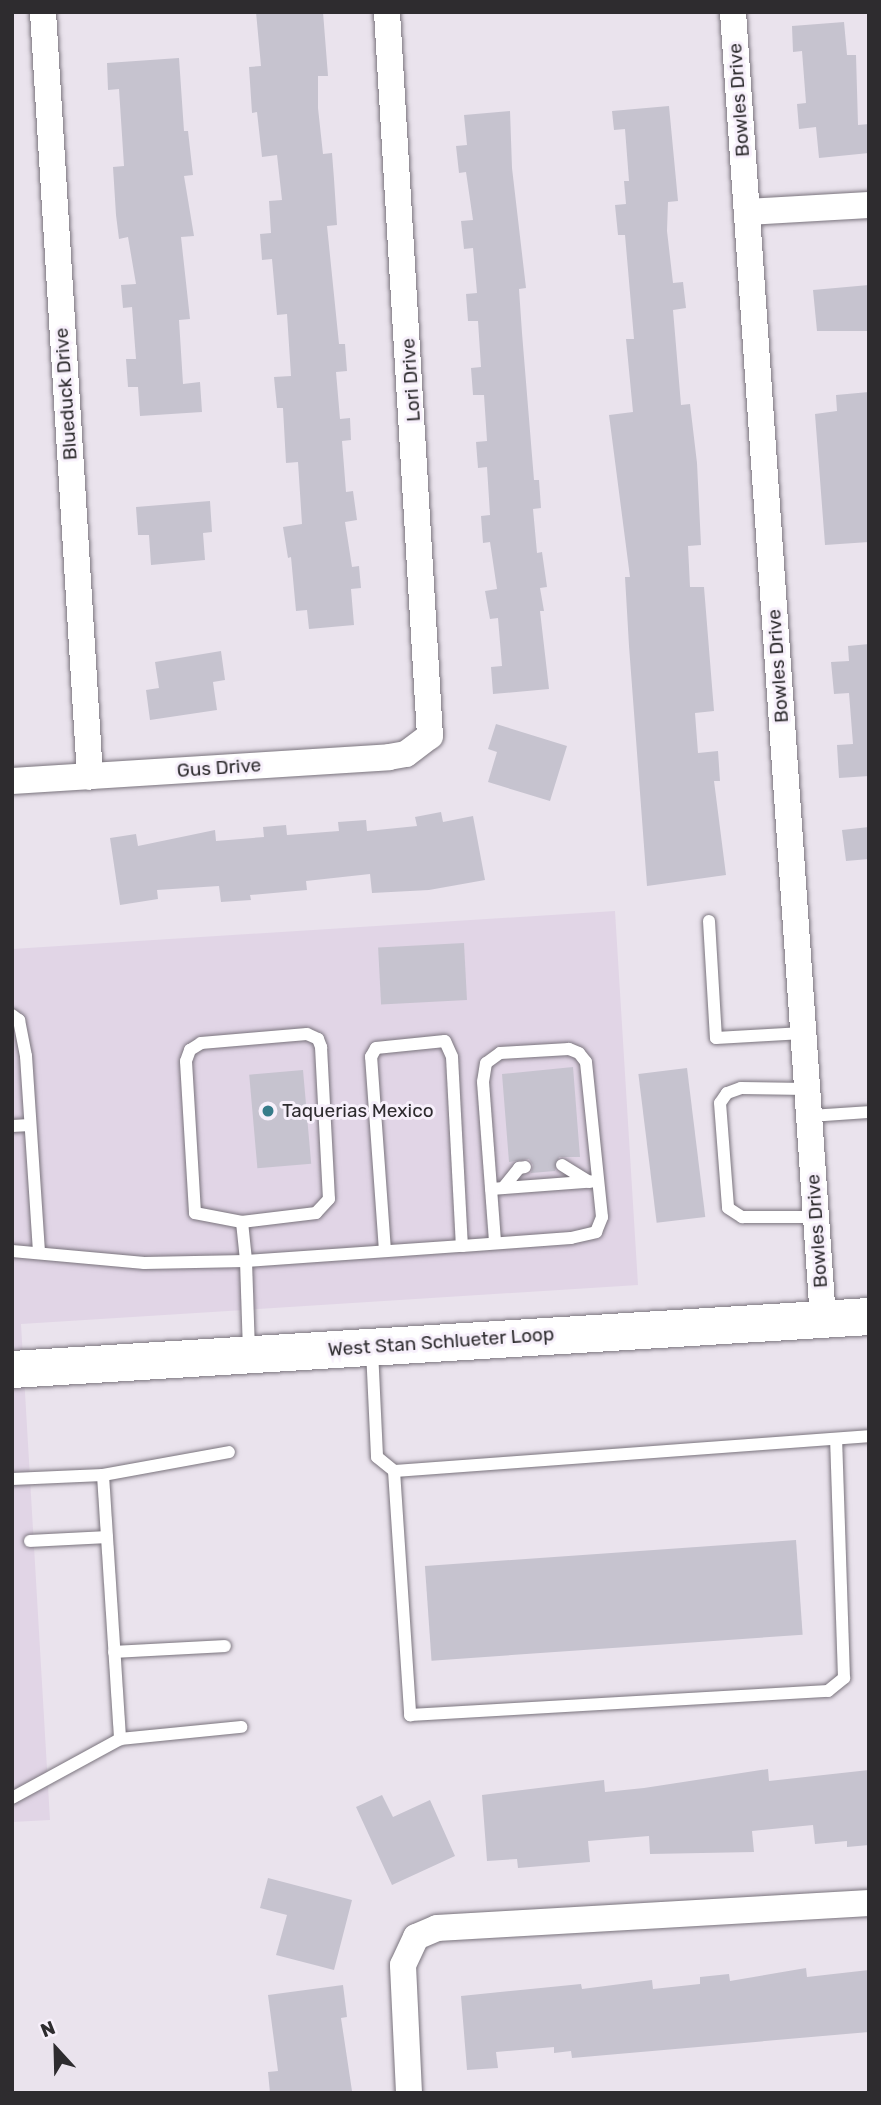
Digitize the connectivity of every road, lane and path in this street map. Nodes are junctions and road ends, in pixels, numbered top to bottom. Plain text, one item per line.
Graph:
1 (43, 12) edge
2 (387, 12) edge
3 (733, 12) edge
4 (869, 205) edge
5 (747, 212) junction
6 (422, 744) joint
7 (90, 777) junction
8 (12, 781) edge
9 (709, 921) dead end
10 (12, 1015) edge
11 (803, 1033) junction
12 (807, 1089) junction
13 (869, 1112) edge
14 (809, 1116) junction
15 (30, 1125) junction
16 (12, 1126) edge
17 (562, 1165) dead end
18 (525, 1167) dead end
19 (594, 1181) junction
20 (497, 1189) junction
21 (816, 1217) junction
22 (242, 1222) junction
23 (495, 1243) junction
24 (462, 1246) junction
25 (12, 1251) edge
26 (386, 1251) junction
27 (39, 1254) junction
28 (246, 1261) junction
29 (869, 1316) edge
30 (823, 1319) junction
31 (372, 1347) junction
32 (249, 1354) junction
33 (12, 1369) edge
34 (869, 1436) edge
35 (836, 1439) junction
36 (229, 1452) dead end
37 (394, 1471) junction
38 (103, 1475) junction
39 (12, 1479) edge
40 (107, 1537) junction
41 (30, 1541) dead end
42 (225, 1646) dead end
43 (114, 1652) junction
44 (240, 1727) dead end
45 (120, 1739) junction
46 (12, 1798) edge
47 (869, 1903) edge
48 (408, 2093) edge

1 - 7 street, Blueduck Drive
2 - 6 street, Lori Drive
3 - 5 street, Bowles Drive
4 - 5 street
5 - 11 street, Bowles Drive
6 - 7 street, Gus Drive
7 - 8 street, Gus Drive
9 - 11 lane
10 - 15 lane
11 - 12 street, Bowles Drive
12 - 14 street, Bowles Drive
12 - 21 lane
13 - 14 lane
14 - 21 street, Bowles Drive
15 - 16 lane
15 - 27 lane
17 - 19 lane
18 - 20 lane
19 - 20 lane
19 - 20 lane
19 - 23 lane
20 - 23 lane
21 - 30 street, Bowles Drive
22 - 22 lane
22 - 28 lane
23 - 24 lane
24 - 26 lane
24 - 26 lane
25 - 27 lane
26 - 28 lane
27 - 28 lane
28 - 32 lane
29 - 30 main road, West Stan Schlueter Loop
30 - 31 main road, West Stan Schlueter Loop
31 - 32 main road, West Stan Schlueter Loop
31 - 37 lane
32 - 33 main road, West Stan Schlueter Loop
34 - 35 lane
35 - 37 lane
35 - 37 lane
36 - 38 lane
38 - 39 lane
38 - 40 lane
40 - 41 lane
40 - 43 lane
42 - 43 lane
43 - 45 lane
44 - 45 lane
45 - 46 lane
47 - 48 street

